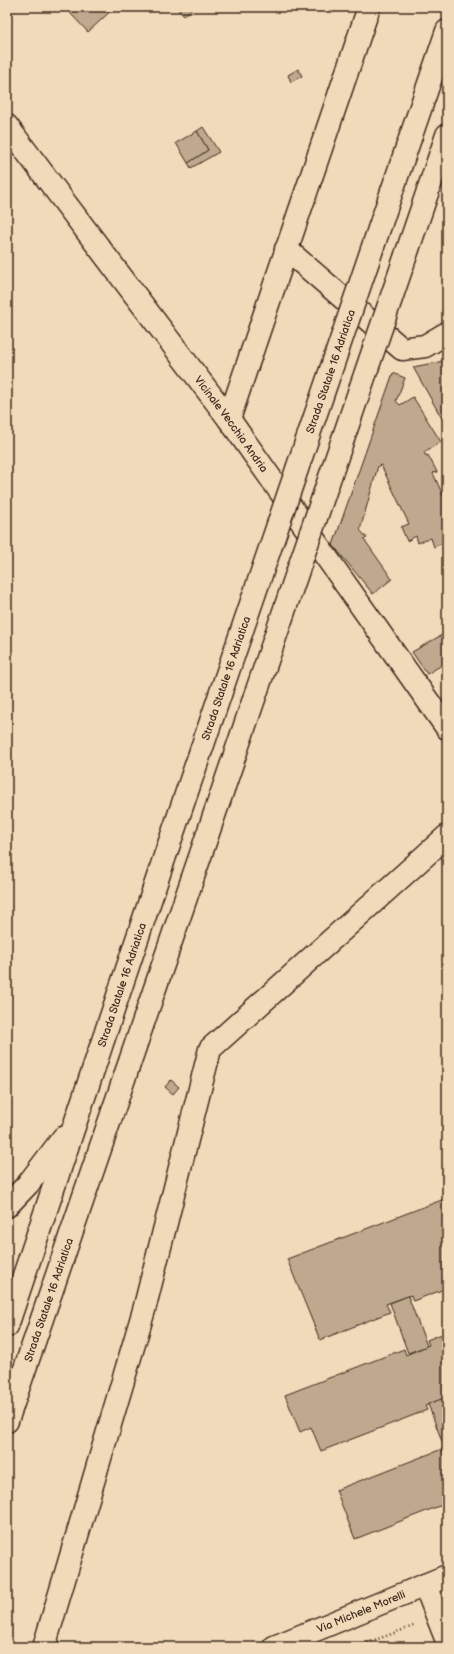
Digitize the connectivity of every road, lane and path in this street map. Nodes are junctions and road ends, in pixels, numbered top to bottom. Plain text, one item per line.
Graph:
1 (369, 7) edge
2 (447, 31) edge
3 (7, 126) edge
4 (447, 135) edge
5 (286, 249) junction
6 (447, 333) edge
7 (228, 419) junction
8 (447, 728) edge
9 (447, 836) edge
10 (74, 1124) junction
11 (7, 1206) edge
12 (7, 1326) edge
13 (7, 1421) edge
14 (447, 1576) edge
15 (425, 1585) junction
16 (438, 1617) junction
17 (447, 1641) edge
18 (44, 1647) edge
19 (274, 1647) edge
20 (356, 1647) edge

1 - 5 main road
2 - 10 main road, Strada Statale 16 Adriatica, bridge
3 - 7 main road, Vicinale Vecchia Andria
4 - 13 main road, Strada Statale 16 Adriatica, bridge
5 - 6 main road
5 - 7 main road
7 - 8 main road, Vicinale Vecchia Andria
9 - 18 main road
10 - 11 main road
10 - 12 main road, Strada Statale 16 Adriatica
14 - 15 main road, Via Michele Morelli
15 - 16 main road
15 - 19 main road, Via Michele Morelli
16 - 17 main road
16 - 20 path

